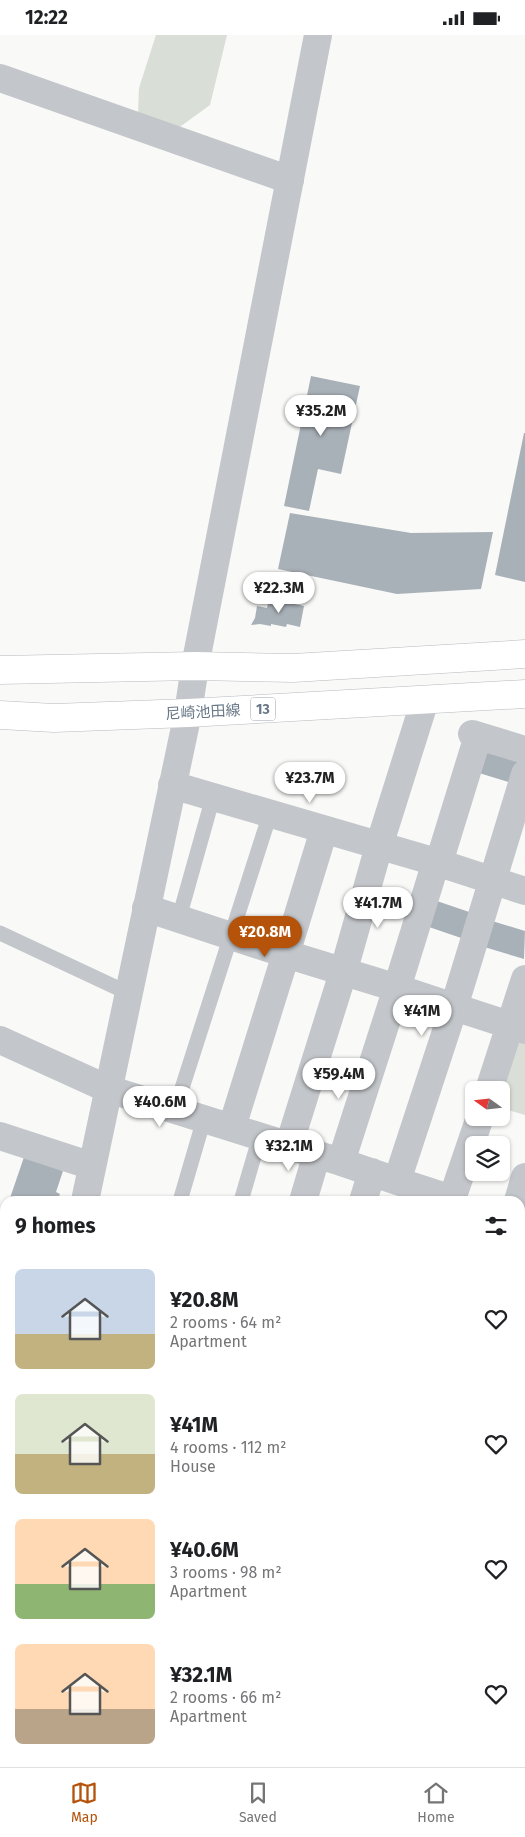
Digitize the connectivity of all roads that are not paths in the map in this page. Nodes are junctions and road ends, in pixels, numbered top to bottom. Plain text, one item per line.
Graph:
1 (318, 35) edge
2 (0, 78) edge
3 (290, 180) junction
4 (525, 654) edge
5 (195, 666) junction
6 (0, 670) edge
7 (525, 694) edge
8 (425, 701) junction
9 (188, 713) junction
10 (0, 715) edge
11 (525, 749) edge
12 (525, 774) edge
13 (172, 785) junction
14 (213, 797) junction
15 (270, 814) junction
16 (324, 830) junction
17 (379, 846) junction
18 (436, 862) junction
19 (492, 879) junction
20 (525, 891) edge
21 (146, 908) junction
22 (179, 918) junction
23 (0, 933) edge
24 (230, 935) junction
25 (286, 954) junction
26 (343, 973) junction
27 (525, 979) edge
28 (397, 988) junction
29 (128, 993) junction
30 (454, 1007) junction
31 (518, 1028) edge
32 (0, 1040) edge
33 (493, 1081) edge
34 (108, 1089) junction
35 (175, 1110) junction
36 (204, 1119) junction
37 (476, 1126) edge
38 (232, 1127) junction
39 (0, 1136) edge
40 (260, 1136) junction
41 (289, 1145) junction
42 (329, 1158) junction
43 (92, 1166) junction
44 (385, 1177) junction
45 (525, 1177) edge
46 (86, 1196) edge
47 (181, 1196) edge
48 (242, 1196) edge
49 (306, 1196) edge
50 (368, 1196) edge
51 (436, 1196) edge
52 (442, 1196) edge
53 (519, 1196) edge

1 - 3 street
2 - 3 street
3 - 5 street
4 - 5 main road
5 - 6 main road
5 - 9 street
7 - 8 main road, 尼崎池田線 / 13
8 - 9 main road, 尼崎池田線 / 13
8 - 17 street
9 - 10 main road, 尼崎池田線 / 13
9 - 13 street
11 - 18 street
12 - 19 street
13 - 14 street
13 - 21 street
14 - 15 street
14 - 22 lane
15 - 16 street
15 - 24 lane
16 - 17 street
16 - 25 street
17 - 18 street
17 - 26 street
18 - 19 street
18 - 28 street
19 - 20 street
19 - 30 street
21 - 22 street
21 - 29 street
22 - 24 street
23 - 29 lane
24 - 25 street
24 - 35 lane
25 - 26 street
25 - 38 street
26 - 28 street
26 - 41 street
27 - 31 street
28 - 30 street
28 - 42 street
29 - 34 street
30 - 31 street
30 - 44 street
31 - 33 street
32 - 34 street
34 - 35 street
34 - 43 street
35 - 36 street
36 - 38 street
36 - 47 lane
37 - 52 street
38 - 40 street
39 - 43 street
40 - 41 street
40 - 48 lane
41 - 42 street
42 - 44 street
42 - 49 street
43 - 46 street
44 - 50 street
44 - 51 street
45 - 53 street

